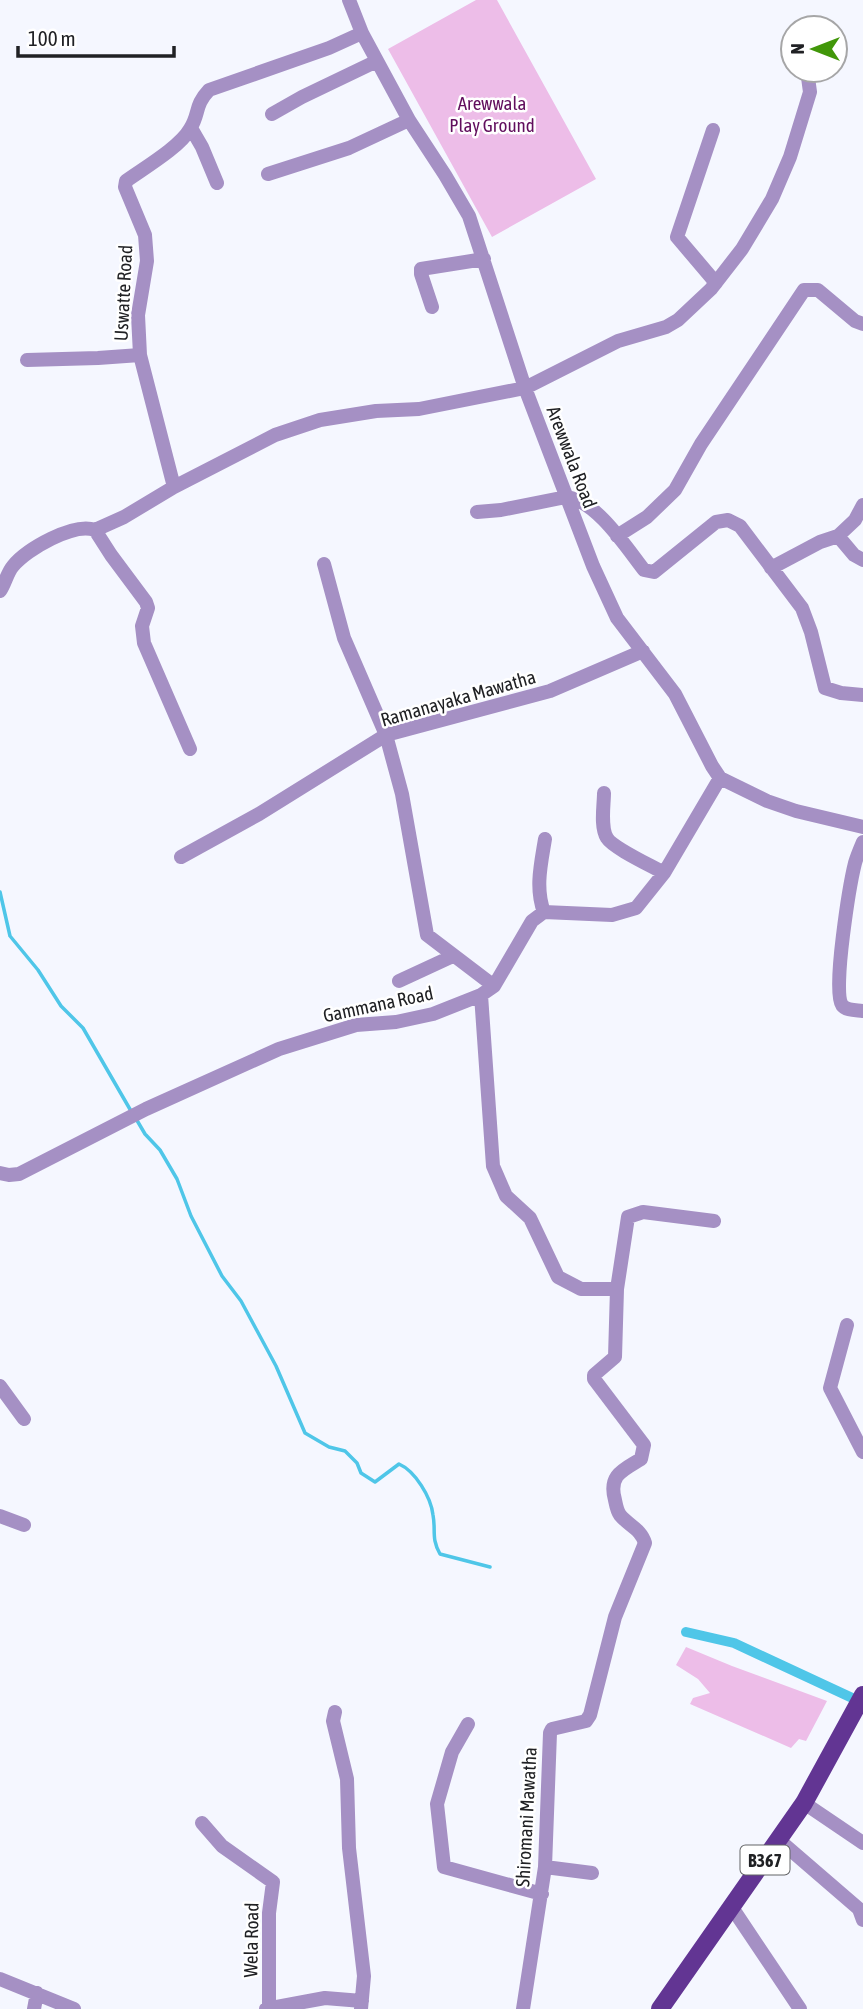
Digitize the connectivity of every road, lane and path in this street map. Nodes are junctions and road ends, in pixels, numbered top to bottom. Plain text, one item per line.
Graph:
1 (349, 0) edge
2 (362, 33) junction
3 (377, 61) junction
4 (809, 84) edge
5 (272, 114) dead end
6 (409, 120) junction
7 (191, 128) junction
8 (713, 130) dead end
9 (268, 174) dead end
10 (217, 183) dead end
11 (484, 259) junction
12 (716, 283) junction
13 (432, 307) dead end
14 (863, 324) edge
15 (139, 355) junction
16 (27, 360) dead end
17 (525, 388) junction
18 (174, 487) junction
19 (566, 497) junction
20 (863, 505) edge
21 (477, 512) dead end
22 (95, 530) junction
23 (617, 536) junction
24 (838, 536) junction
25 (863, 560) edge
26 (324, 564) dead end
27 (771, 568) junction
28 (0, 591) edge
29 (643, 651) junction
30 (863, 695) edge
31 (386, 735) junction
32 (190, 749) dead end
33 (720, 778) junction
34 (604, 793) dead end
35 (863, 827) edge
36 (545, 839) dead end
37 (863, 842) edge
38 (181, 857) dead end
39 (664, 873) junction
40 (544, 912) junction
41 (453, 956) junction
42 (399, 981) dead end
43 (494, 986) junction
44 (481, 995) junction
45 (863, 1011) edge
46 (0, 1172) edge
47 (715, 1221) dead end
48 (617, 1289) junction
49 (847, 1325) dead end
50 (0, 1386) edge
51 (24, 1419) dead end
52 (863, 1452) edge
53 (0, 1516) edge
54 (24, 1525) dead end
55 (861, 1700) edge
56 (335, 1712) dead end
57 (468, 1724) dead end
58 (804, 1803) junction
59 (202, 1823) dead end
60 (779, 1840) junction
61 (863, 1843) edge
62 (545, 1867) junction
63 (592, 1873) dead end
64 (542, 1894) junction
65 (731, 1906) junction
66 (863, 1920) edge
67 (0, 1979) edge
68 (37, 1993) junction
69 (361, 2005) edge
70 (268, 2008) edge
71 (663, 2008) edge
72 (34, 2009) edge
73 (74, 2009) edge
74 (523, 2009) edge
75 (800, 2009) edge

1 - 2 street, Arewwala Road
2 - 3 street, Arewwala Road
2 - 7 street, Uswatte Road
3 - 5 street
3 - 6 street, Arewwala Road
4 - 12 street
6 - 9 street
6 - 11 street, Arewwala Road
7 - 10 street
7 - 15 street, Uswatte Road
8 - 12 street
11 - 13 street
11 - 17 street, Arewwala Road
12 - 17 street
14 - 23 street
15 - 16 street
15 - 18 street, Uswatte Road
17 - 18 street
17 - 19 street, Arewwala Road
18 - 22 street
19 - 21 street
19 - 23 street
19 - 29 street, Arewwala Road
20 - 24 street
22 - 28 street
22 - 32 street
23 - 27 street
24 - 25 street
24 - 27 street
26 - 31 street
27 - 30 street
29 - 31 street, Ramanayaka Mawatha
29 - 33 street, Arewwala Road
31 - 38 street, Ramanayaka Mawatha
31 - 41 street
33 - 35 street
33 - 39 street
34 - 39 street
36 - 40 street
37 - 45 street
39 - 40 street
40 - 43 street, Gammana Road
41 - 42 street
41 - 43 street
43 - 44 street, Gammana Road
44 - 46 street, Gammana Road
44 - 48 street
47 - 48 street, Shiromani Mawatha
48 - 62 street, Shiromani Mawatha
49 - 52 street
50 - 51 street
53 - 54 street
55 - 58 main road, B367
56 - 69 street
57 - 64 street
58 - 60 main road, B367
58 - 61 street
59 - 70 street, Wela Road
60 - 65 main road, B367
60 - 66 street
62 - 63 street
62 - 64 street, Shiromani Mawatha
64 - 74 street, Shiromani Mawatha
65 - 71 main road, B367
65 - 75 street
67 - 68 street
68 - 72 street
68 - 73 street
69 - 70 street

